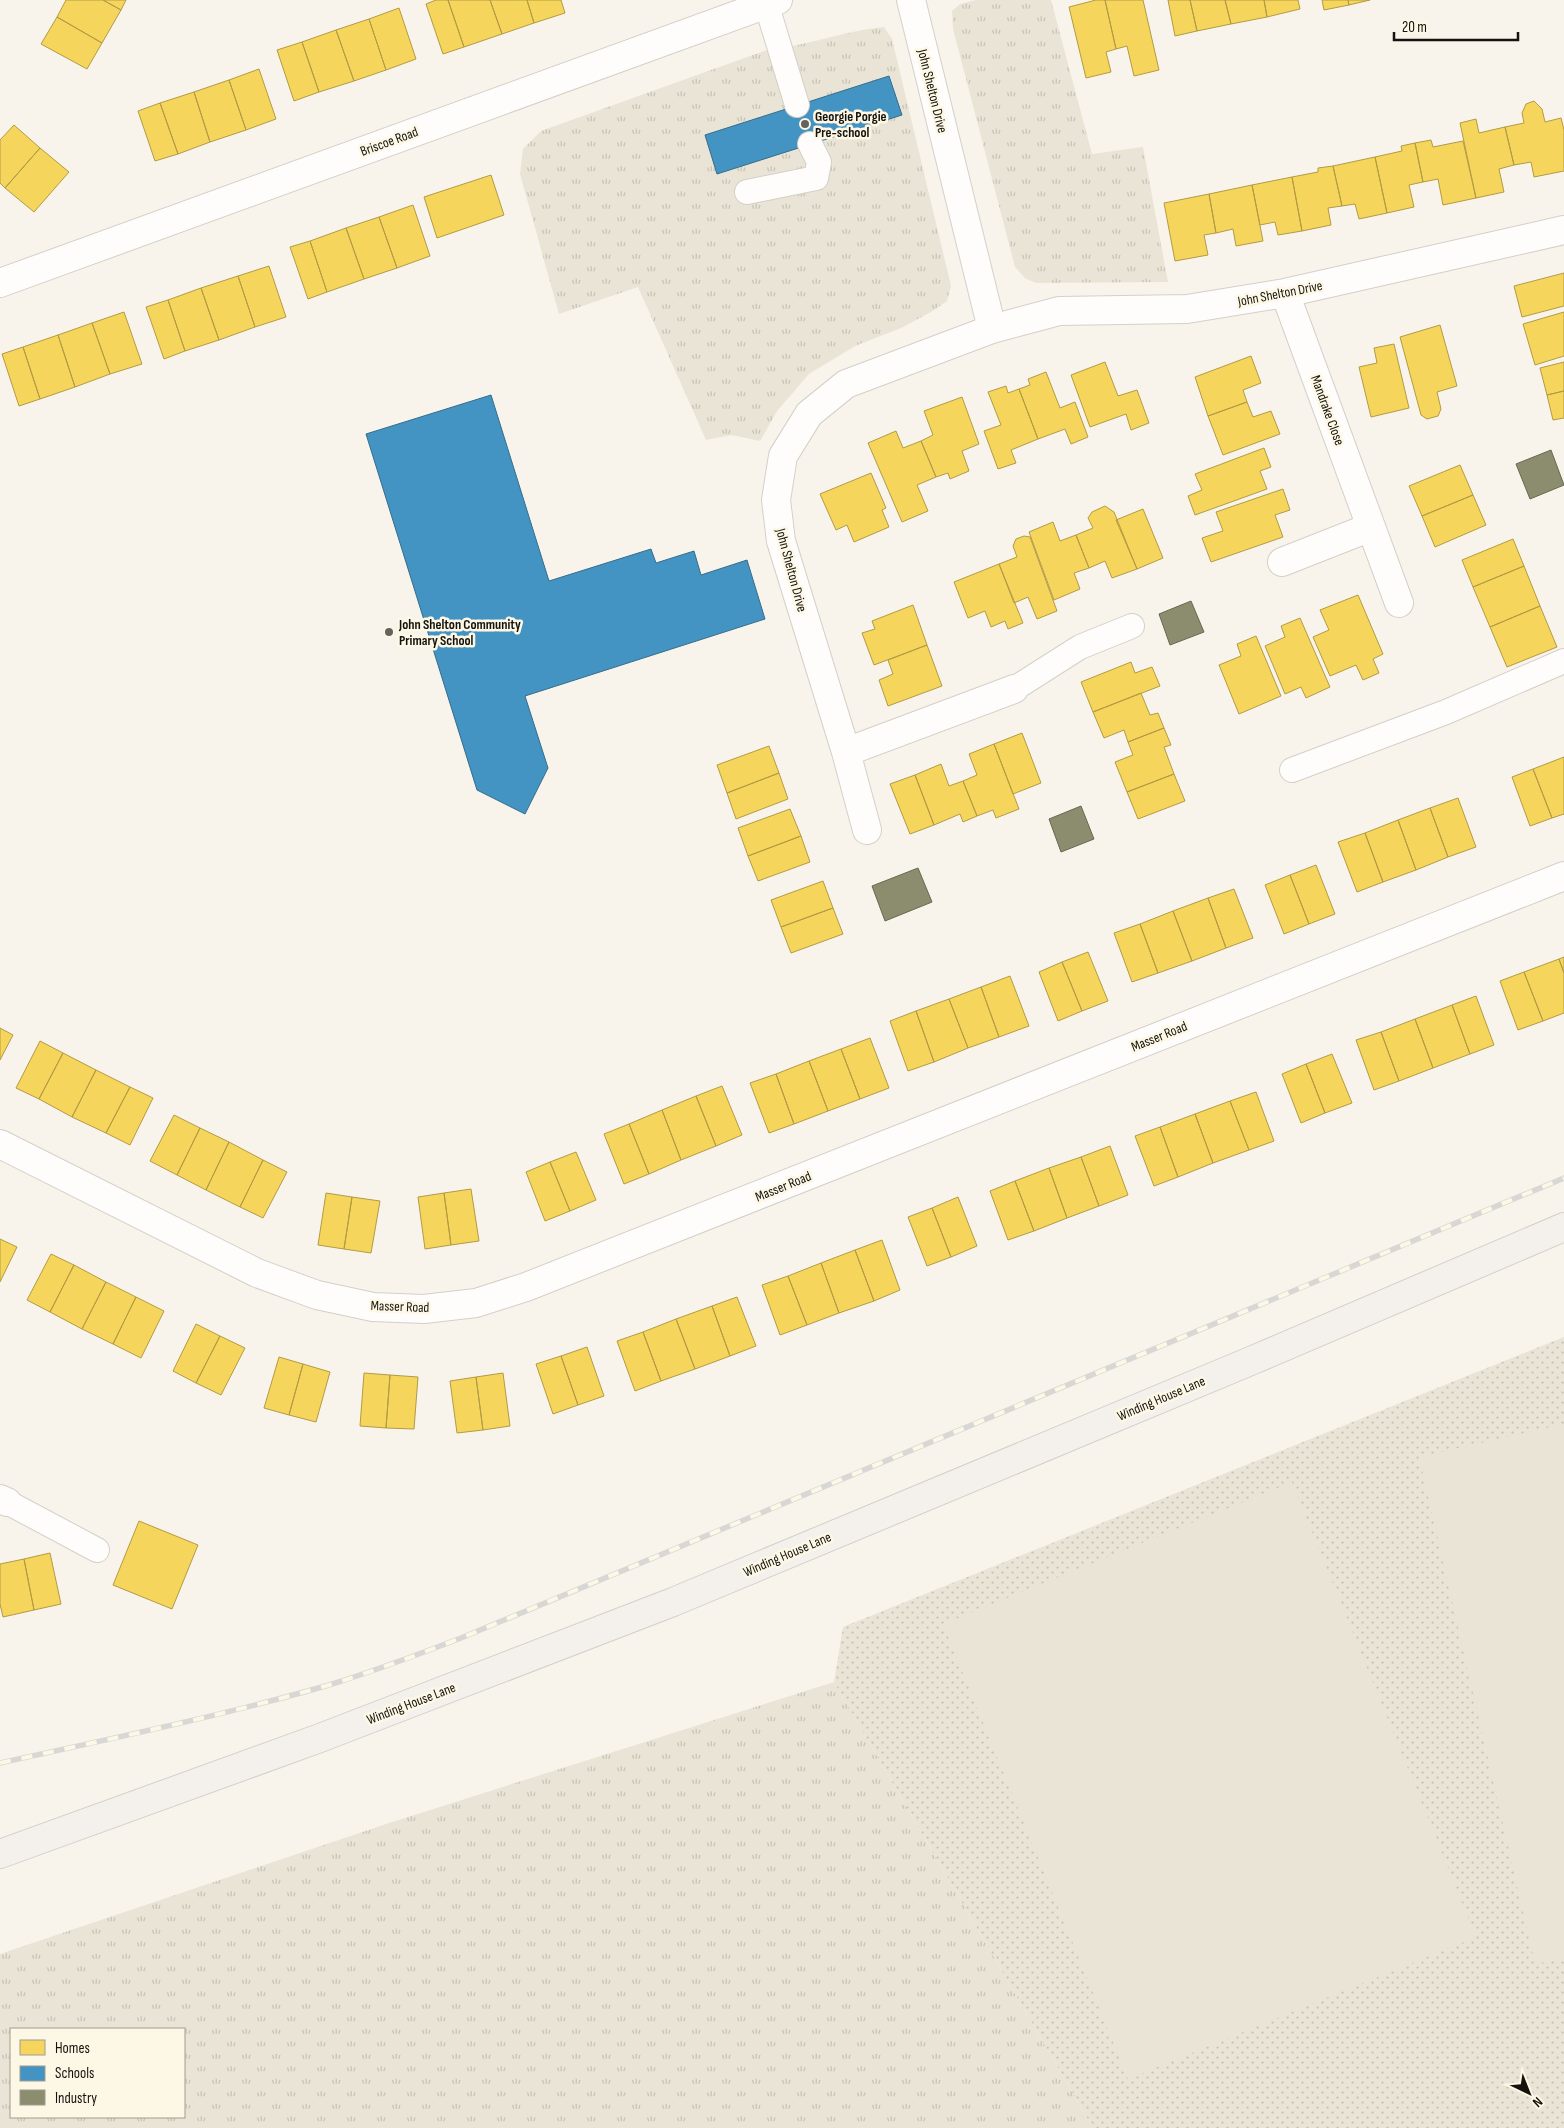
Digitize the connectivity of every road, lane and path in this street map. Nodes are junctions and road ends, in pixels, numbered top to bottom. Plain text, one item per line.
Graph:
1 (911, 0) edge
2 (770, 1) edge
3 (797, 105) dead end
4 (810, 144) dead end
5 (747, 192) dead end
6 (1564, 230) edge
7 (0, 283) edge
8 (1284, 293) junction
9 (992, 328) junction
10 (1371, 526) junction
11 (1282, 562) dead end
12 (1399, 604) dead end
13 (1132, 626) dead end
14 (1564, 660) edge
15 (1014, 689) joint
16 (846, 752) junction
17 (1292, 770) dead end
18 (867, 830) dead end
19 (1564, 876) edge
20 (0, 1144) edge
21 (1564, 1227) edge
22 (4, 1501) edge
23 (97, 1550) dead end
24 (0, 1854) edge

1 - 9 street, John Shelton Drive
2 - 3 lane
2 - 7 street, Briscoe Road
4 - 5 lane
6 - 8 street, John Shelton Drive
8 - 9 street, John Shelton Drive
8 - 10 street, Mandrake Close
9 - 16 street, John Shelton Drive
10 - 11 street
10 - 12 street, Mandrake Close
13 - 15 lane
14 - 17 lane
15 - 16 street
16 - 18 street, John Shelton Drive
19 - 20 street, Masser Road
21 - 24 street, Winding House Lane
22 - 23 lane

